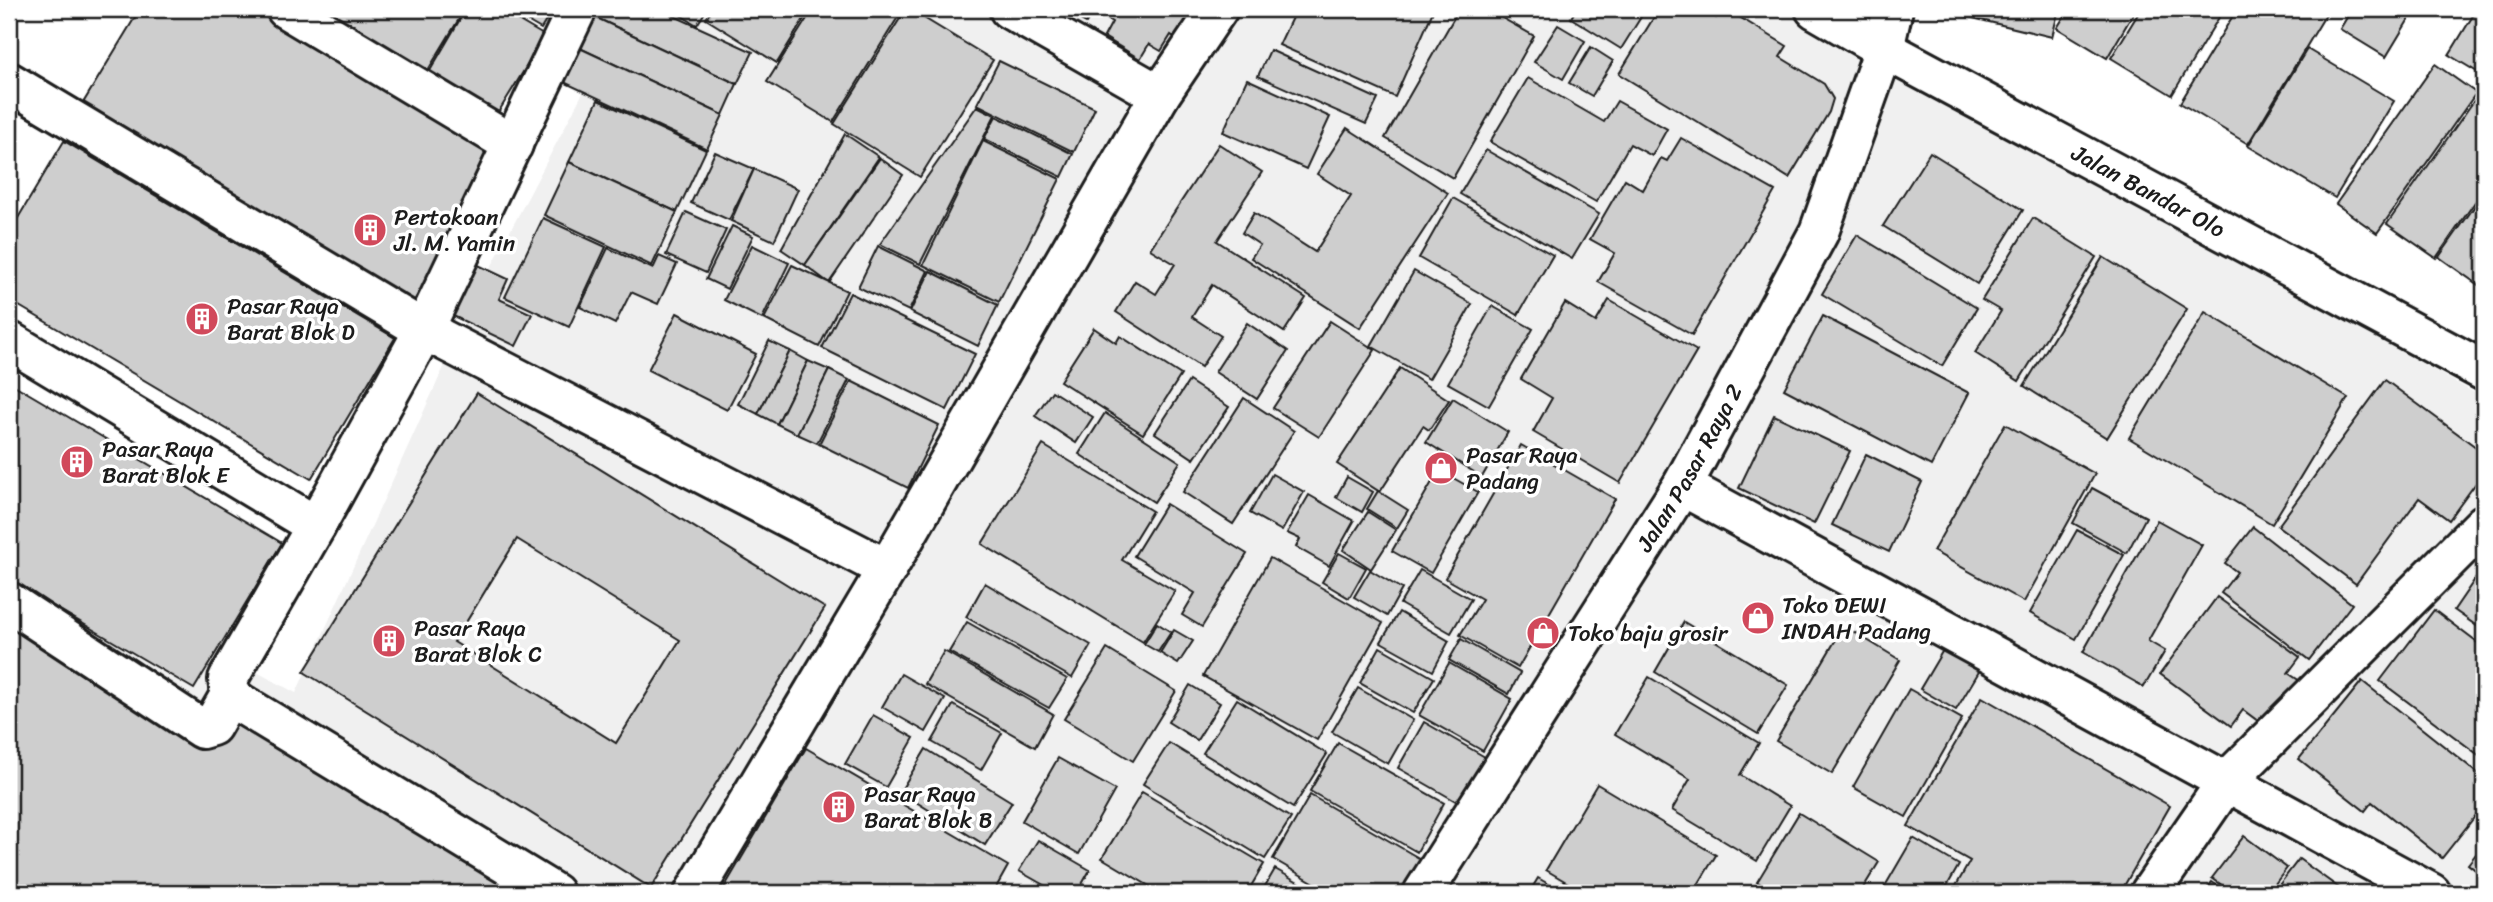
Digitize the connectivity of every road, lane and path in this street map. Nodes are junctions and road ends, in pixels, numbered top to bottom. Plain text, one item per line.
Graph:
1 (286, 9) edge
2 (577, 9) edge
3 (1009, 9) edge
4 (1218, 9) edge
5 (1815, 9) edge
6 (1894, 9) edge
7 (1884, 49) junction
8 (9, 82) edge
9 (1160, 95) junction
10 (513, 145) junction
11 (424, 330) junction
12 (9, 341) edge
13 (2484, 371) edge
14 (1682, 486) junction
15 (2484, 524) edge
16 (316, 526) junction
17 (887, 569) junction
18 (9, 602) edge
19 (230, 695) junction
20 (2227, 782) junction
21 (554, 893) edge
22 (694, 893) edge
23 (1423, 893) edge
24 (2150, 893) edge
25 (2431, 893) edge

1 - 10 street
2 - 10 street
3 - 9 street
4 - 9 street
5 - 7 street, Jalan Bandar Olo
6 - 7 street, Jalan Pasar Raya 2
7 - 13 street, Jalan Bandar Olo
7 - 14 street, Jalan Pasar Raya 2
8 - 11 street
9 - 17 street
10 - 11 street
11 - 16 street
11 - 17 street
12 - 16 street
14 - 20 street
14 - 23 street, Jalan Pasar Raya 2
15 - 20 street
16 - 19 street
17 - 22 street
18 - 19 street
19 - 21 street
20 - 24 street
20 - 25 street

